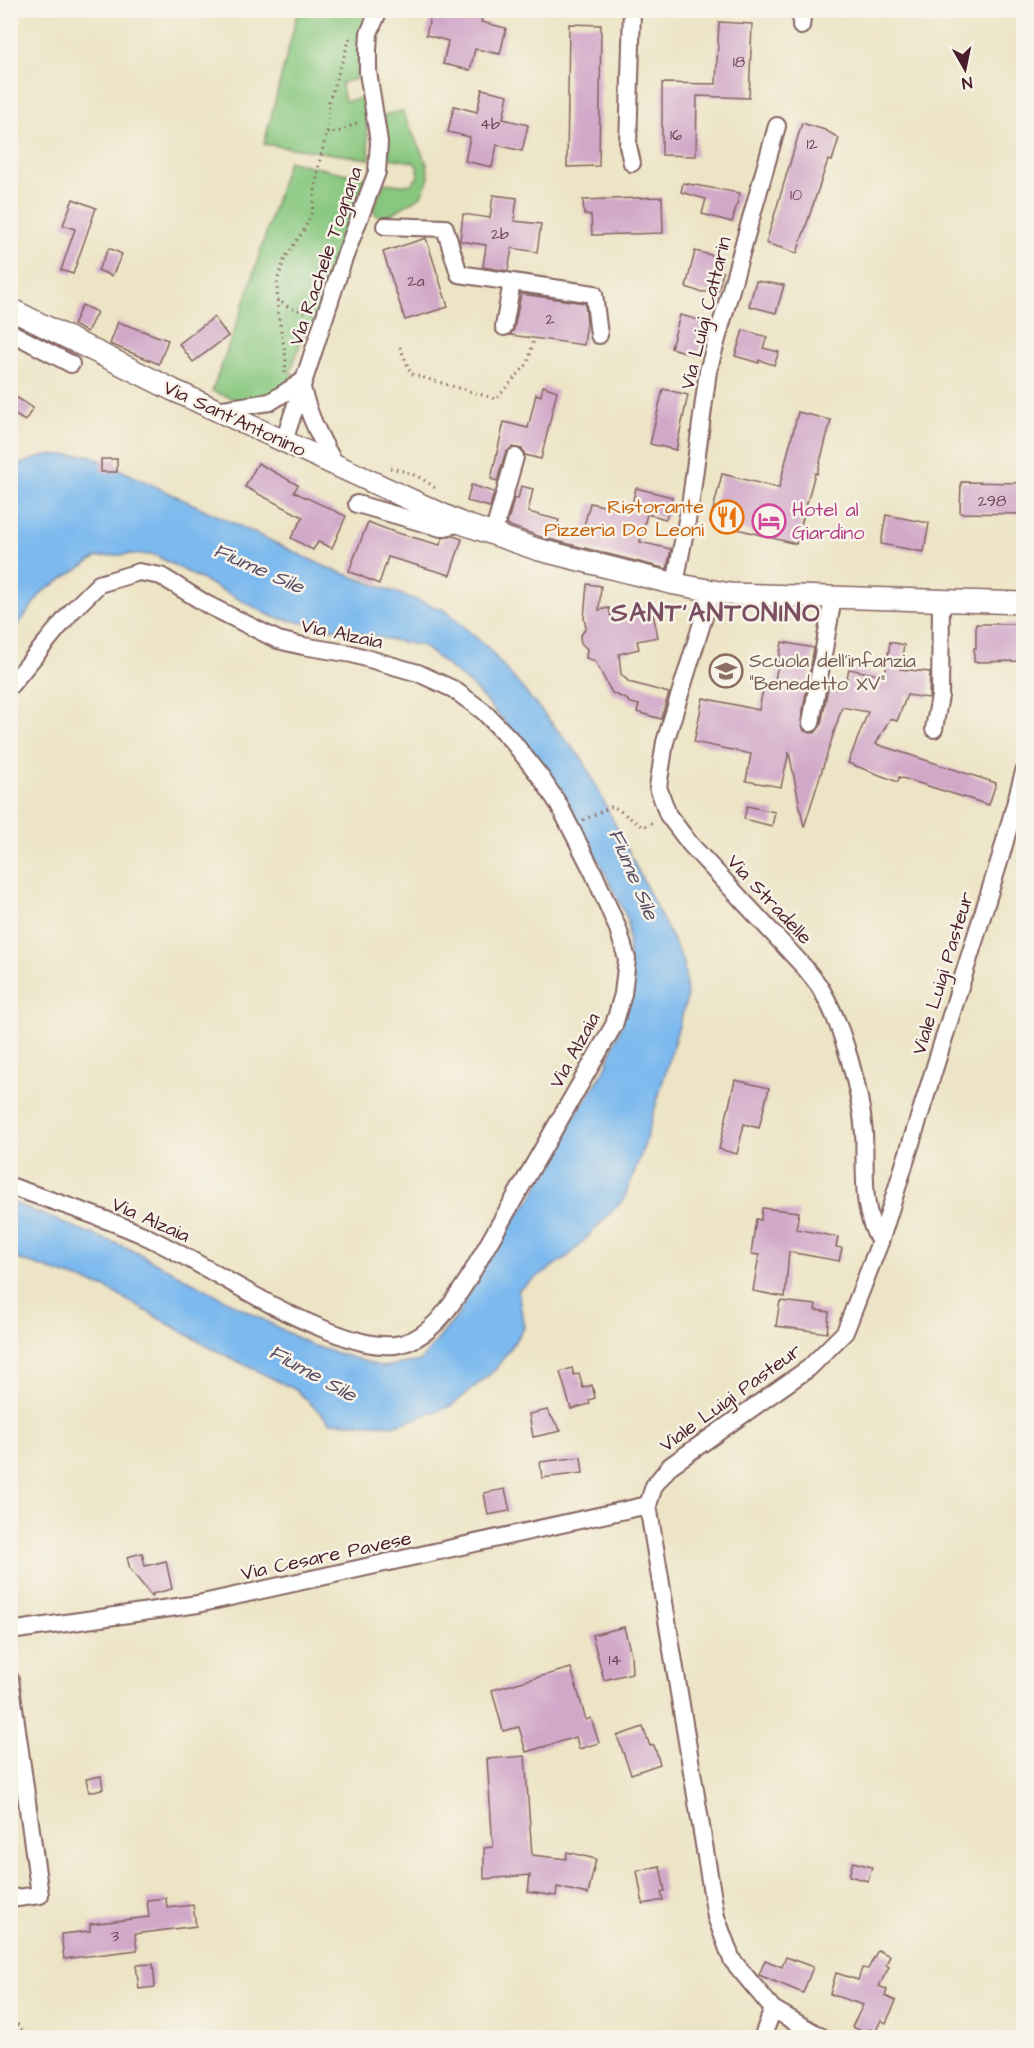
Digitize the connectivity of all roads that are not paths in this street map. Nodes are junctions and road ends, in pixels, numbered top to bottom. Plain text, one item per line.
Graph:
1 (379, 10) edge
2 (632, 10) edge
3 (777, 126) dead end
4 (632, 163) dead end
5 (385, 226) dead end
6 (512, 282) junction
7 (10, 309) edge
8 (504, 327) dead end
9 (10, 332) edge
10 (599, 335) dead end
11 (71, 364) dead end
12 (302, 384) junction
13 (216, 410) junction
14 (284, 441) junction
15 (514, 457) dead end
16 (336, 466) junction
17 (357, 504) dead end
18 (461, 523) junction
19 (493, 535) junction
20 (675, 584) junction
21 (712, 591) junction
22 (833, 598) junction
23 (941, 601) junction
24 (1023, 603) edge
25 (10, 686) edge
26 (811, 723) dead end
27 (934, 729) dead end
28 (1023, 772) edge
29 (10, 1186) edge
30 (880, 1242) junction
31 (648, 1505) junction
32 (10, 1631) edge
33 (10, 1679) edge
34 (10, 1899) edge
35 (772, 2009) junction
36 (762, 2037) edge
37 (823, 2037) edge

1 - 12 street, Via Rachele Tognana
2 - 4 street
3 - 20 street, Via Luigi Cattarin
5 - 6 street
6 - 8 street
6 - 10 street
7 - 13 main road, Via Sant'Antonino
9 - 11 street
12 - 13 street
12 - 14 street, Via Rachele Tognana
12 - 16 street
13 - 14 main road, Via Sant'Antonino
14 - 16 main road, Via Sant'Antonino
15 - 19 street
16 - 18 main road, Via Sant'Antonino
17 - 18 street, Via Sant'Antonino
18 - 19 main road, Via Sant'Antonino
19 - 20 main road, Via Sant'Antonino
20 - 21 main road, Via Sant'Antonino
21 - 22 main road, Via Sant'Antonino
21 - 30 street, Via Stradelle
22 - 23 main road, Via Sant'Antonino
22 - 26 street
23 - 24 main road, Via Sant'Antonino
23 - 27 street
25 - 29 street, Via Alzaia
28 - 30 street, Viale Luigi Pasteur
30 - 31 street, Viale Luigi Pasteur
31 - 32 street, Via Cesare Pavese
31 - 35 street
33 - 34 street
35 - 36 street
35 - 37 street

